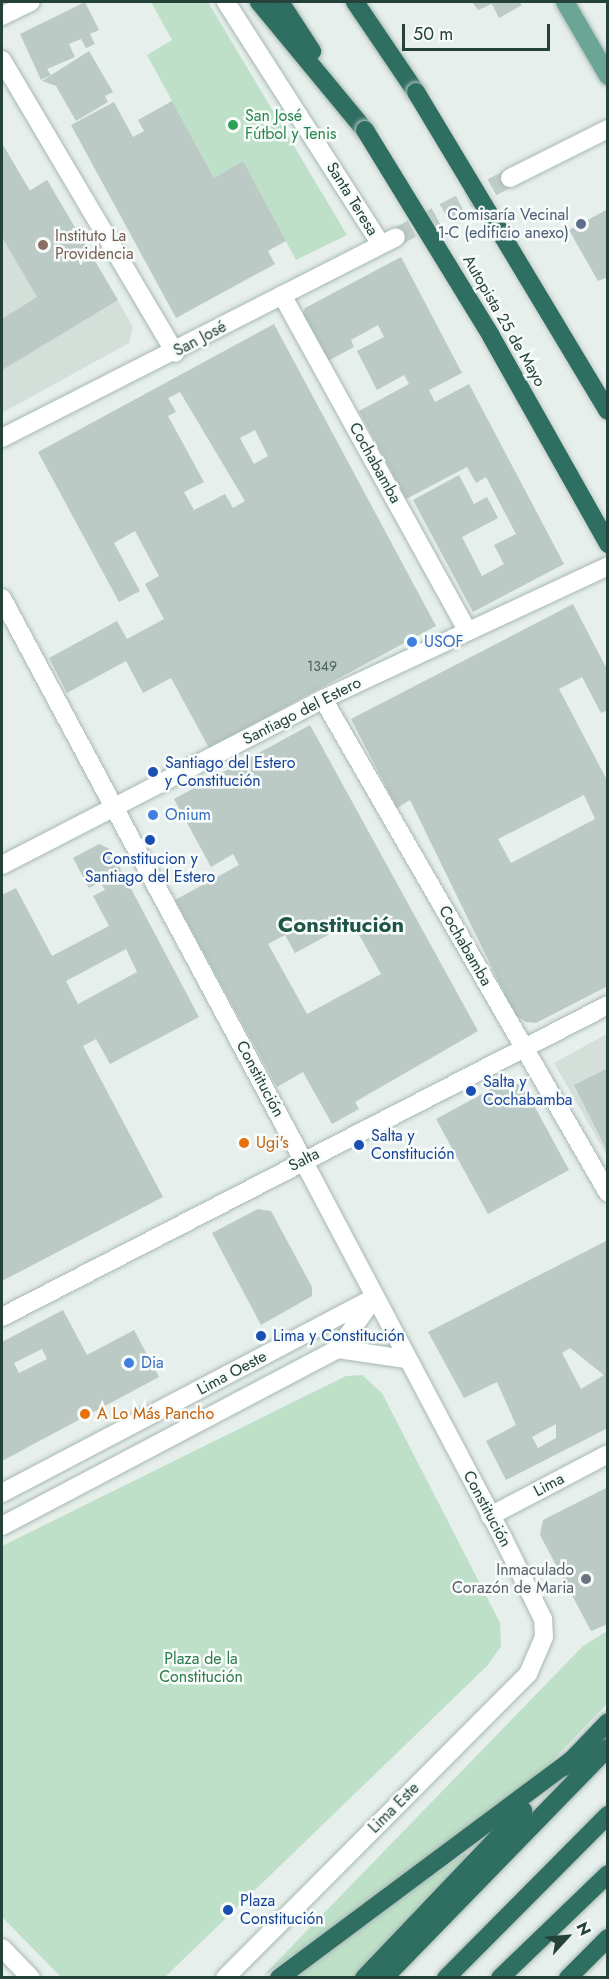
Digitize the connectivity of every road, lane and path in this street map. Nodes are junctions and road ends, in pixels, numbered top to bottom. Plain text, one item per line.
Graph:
1 (32, 2) edge
2 (226, 2) edge
3 (259, 2) edge
4 (280, 2) edge
5 (355, 2) edge
6 (368, 2) edge
7 (565, 2) edge
8 (2, 16) edge
9 (2, 60) edge
10 (608, 76) edge
11 (416, 92) junction
12 (608, 129) edge
13 (365, 130) junction
14 (510, 178) tunnel mouth
15 (388, 241) joint
16 (282, 295) junction
17 (175, 353) junction
18 (608, 411) edge
19 (2, 438) edge
20 (608, 544) edge
21 (608, 566) edge
22 (2, 598) edge
23 (468, 630) junction
24 (323, 699) junction
25 (116, 806) junction
26 (2, 865) edge
27 (608, 1005) edge
28 (523, 1047) junction
29 (303, 1160) junction
30 (608, 1192) edge
31 (374, 1298) junction
32 (2, 1317) edge
33 (338, 1349) junction
34 (406, 1359) junction
35 (608, 1454) edge
36 (2, 1493) edge
37 (490, 1516) junction
38 (2, 1526) edge
39 (544, 1628) joint
40 (608, 1722) edge
41 (608, 1748) edge
42 (573, 1759) junction
43 (608, 1815) edge
44 (608, 1874) edge
45 (608, 1938) edge
46 (2, 1948) edge
47 (31, 1977) edge
48 (225, 1977) edge
49 (279, 1977) edge
50 (364, 1977) edge
51 (384, 1977) edge
52 (446, 1977) edge
53 (500, 1977) edge
54 (568, 1977) edge

1 - 8 street
2 - 15 street, Santa Teresa
3 - 13 highway
4 - 13 highway, Autopista 25 de Mayo
5 - 11 highway
6 - 11 highway
7 - 10 main road
9 - 17 street
11 - 18 highway, bridge
12 - 14 street
13 - 20 highway, Autopista 25 de Mayo, bridge
15 - 16 street, San José
16 - 17 street, San José
16 - 23 street, Cochabamba
17 - 19 street, San José
21 - 23 street, Santiago del Estero
22 - 25 street, Constitución
23 - 24 street, Santiago del Estero
24 - 25 street, Santiago del Estero
24 - 28 street, Cochabamba
25 - 26 street, Santiago del Estero
25 - 29 street, Constitución
27 - 28 street, Salta
28 - 29 street, Salta
28 - 30 street, Cochabamba
29 - 31 street, Constitución
29 - 32 street, Salta
31 - 33 street, Lima Oeste
31 - 34 street, Constitución
31 - 36 street, Lima Oeste
33 - 34 street
33 - 38 street, Lima Oeste
34 - 37 street, Constitución
35 - 37 street, Lima
37 - 39 street, Constitución
39 - 48 street, Lima Este
40 - 42 highway
41 - 51 highway
42 - 49 highway
42 - 50 highway
43 - 52 highway
44 - 53 highway
45 - 54 highway
46 - 47 street

